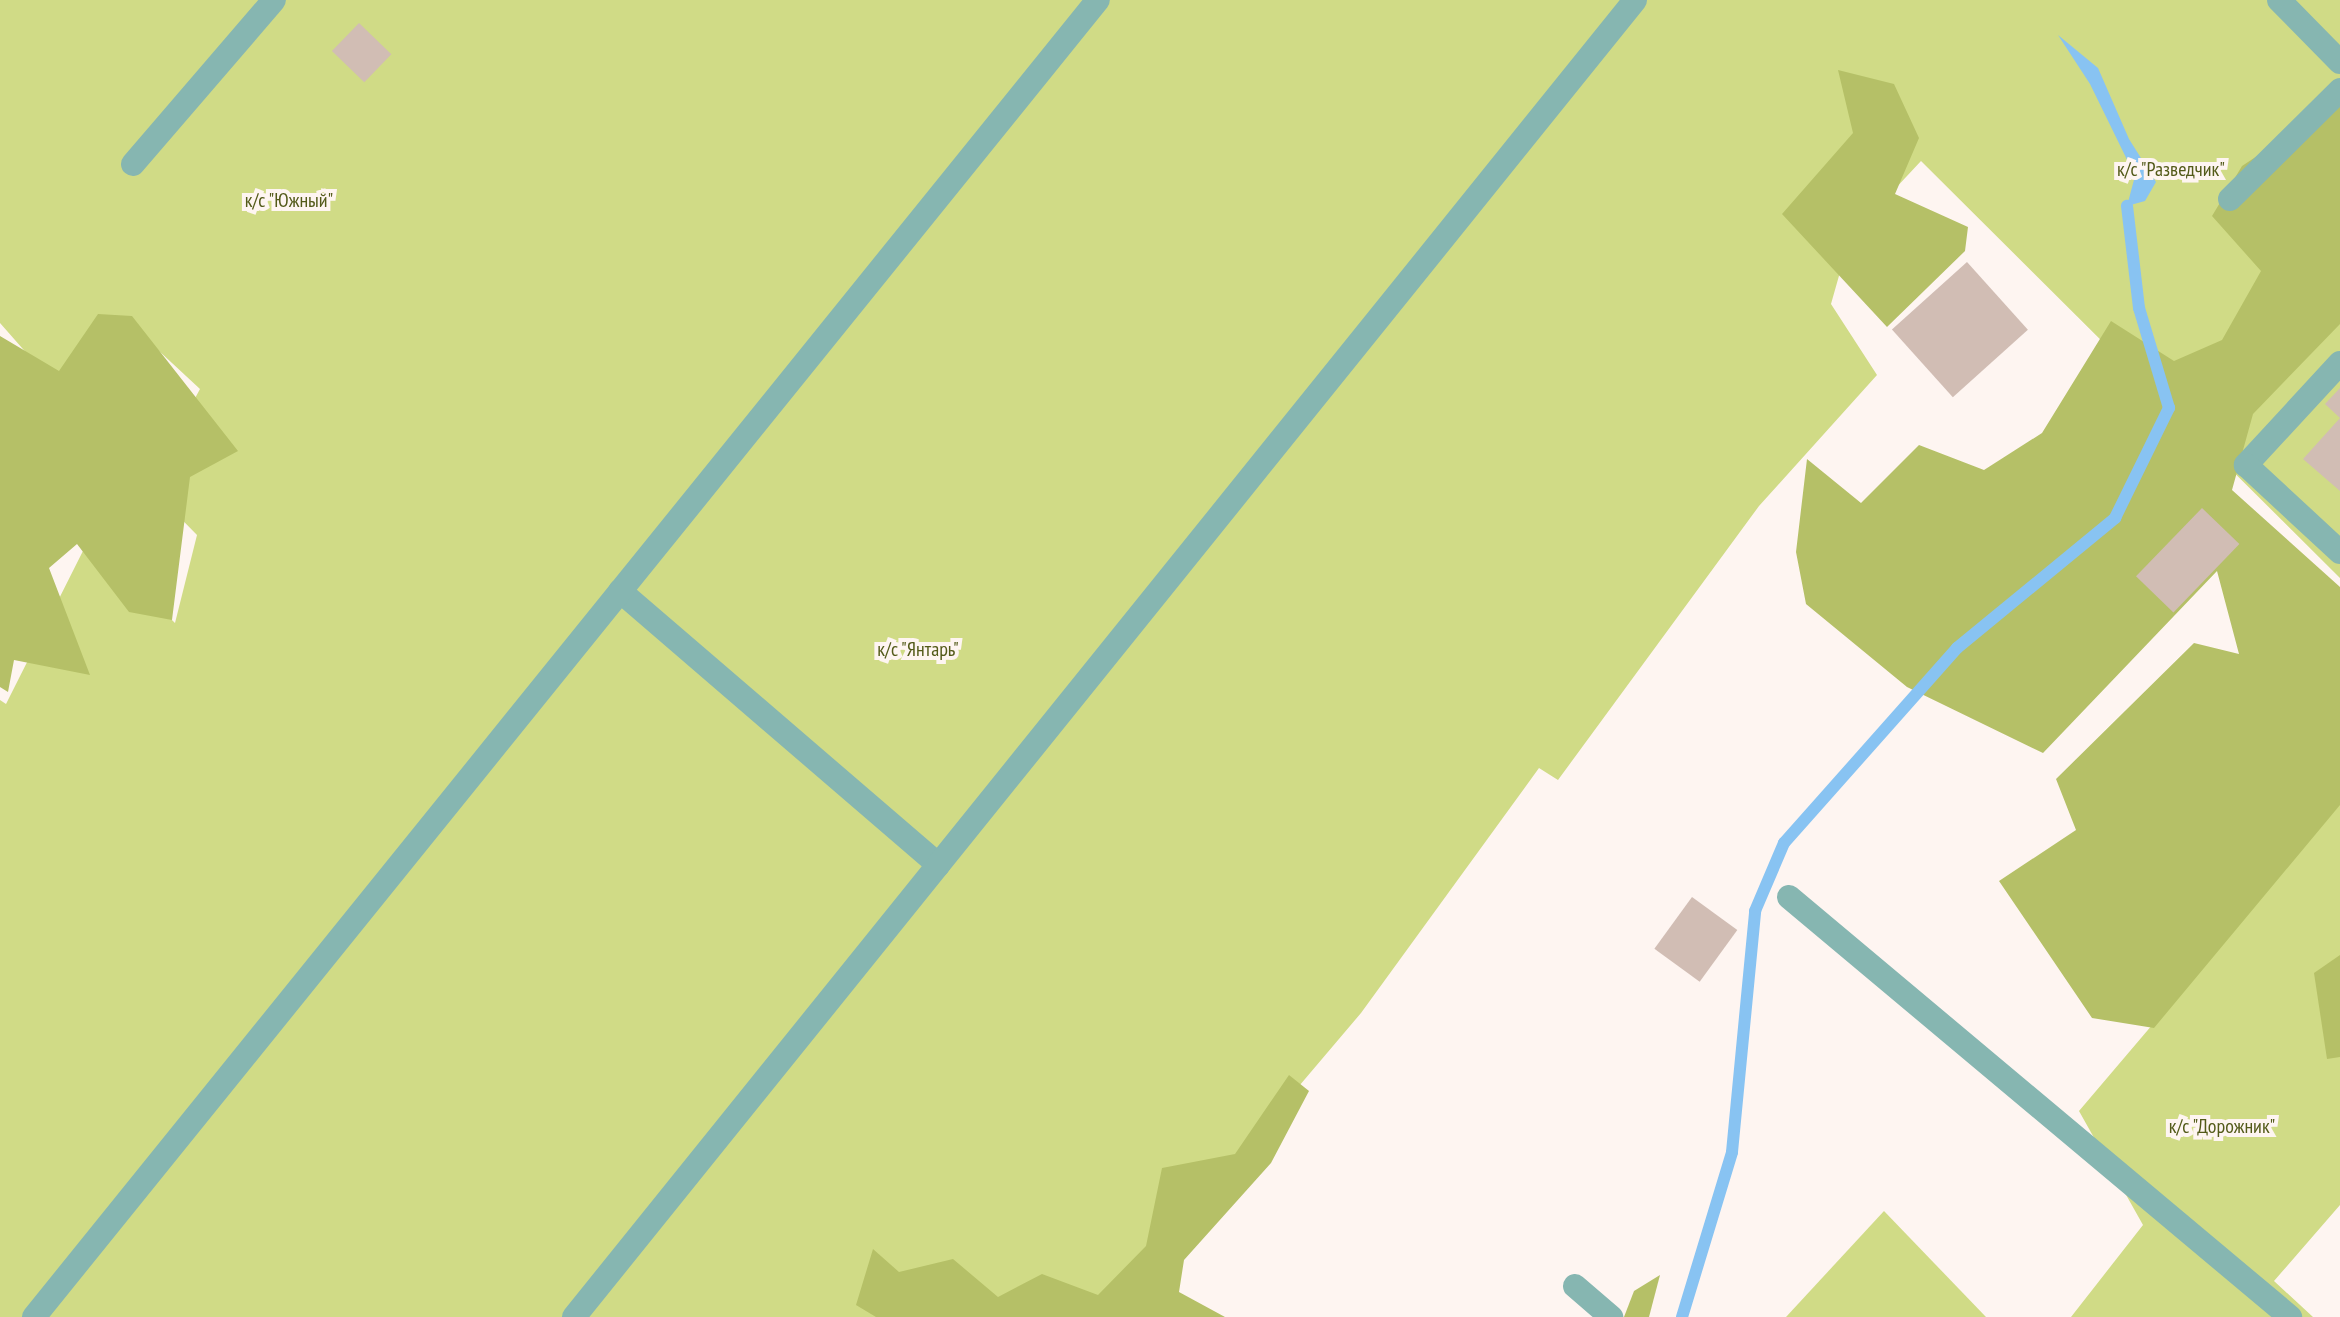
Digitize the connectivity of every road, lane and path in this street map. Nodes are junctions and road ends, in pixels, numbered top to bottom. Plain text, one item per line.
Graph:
1 (274, 0) edge
2 (1098, 0) edge
3 (1635, 0) edge
4 (2279, 0) edge
5 (2340, 62) edge
6 (2340, 90) edge
7 (133, 164) dead end
8 (2230, 199) dead end
9 (2340, 363) edge
10 (2340, 552) edge
11 (620, 591) junction
12 (938, 865) junction
13 (1789, 897) dead end
14 (1575, 1286) dead end
15 (34, 1317) edge
16 (574, 1317) edge
17 (1611, 1317) edge
18 (2290, 1317) edge

1 - 7 lane
2 - 11 lane
3 - 12 lane
4 - 5 lane
6 - 8 lane
9 - 10 lane
11 - 12 lane
11 - 15 lane
12 - 16 lane
13 - 18 lane
14 - 17 lane

